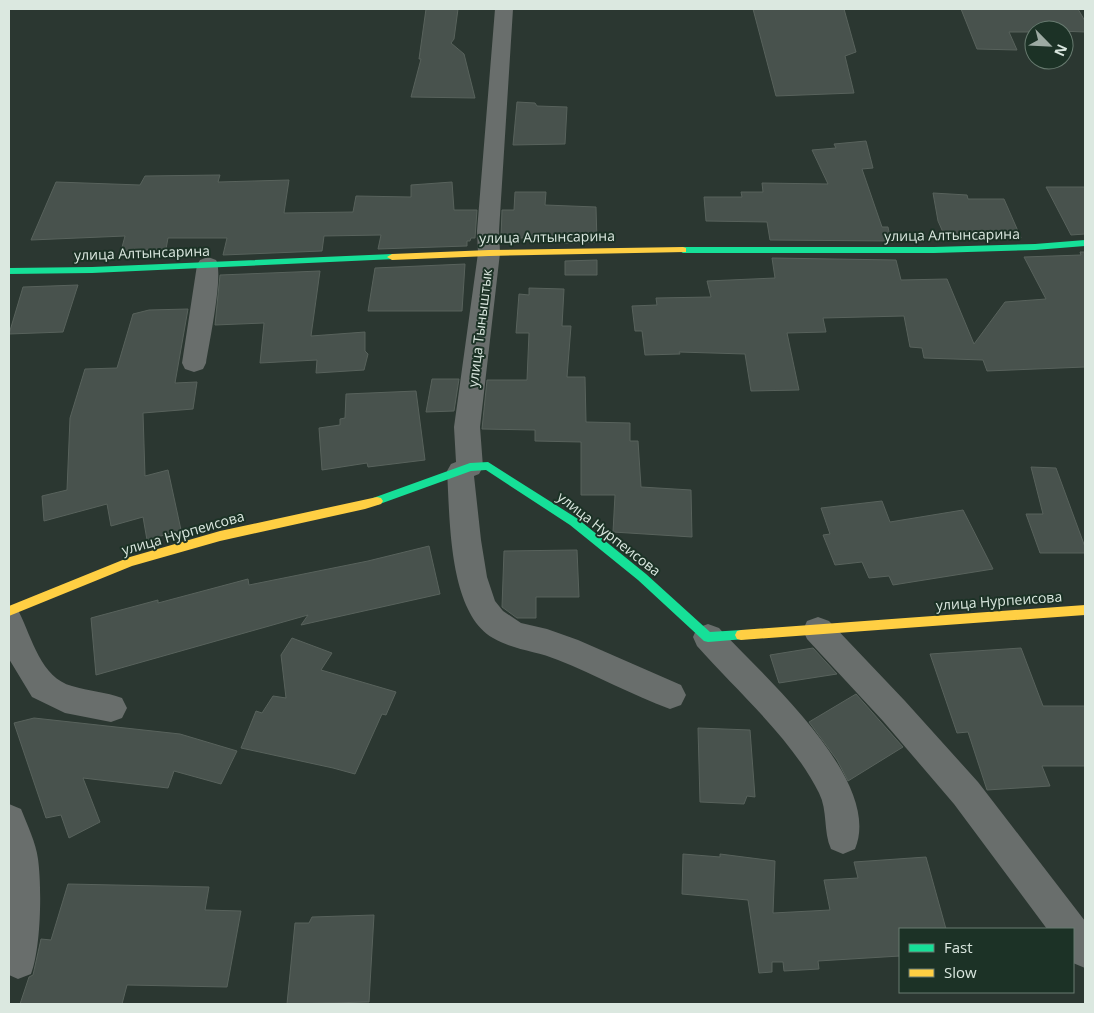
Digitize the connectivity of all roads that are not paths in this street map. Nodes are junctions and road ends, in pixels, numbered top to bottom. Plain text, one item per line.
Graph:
1 (504, 9) edge
2 (1085, 243) edge
3 (490, 253) junction
4 (208, 265) junction
5 (9, 271) edge
6 (194, 363) dead end
7 (465, 469) junction
8 (1085, 610) edge
9 (9, 611) edge
10 (9, 620) edge
11 (818, 630) junction
12 (708, 637) junction
13 (670, 695) dead end
14 (111, 708) dead end
15 (9, 820) edge
16 (843, 837) dead end
17 (1068, 928) edge
18 (1074, 935) edge
19 (1085, 950) edge
20 (18, 961) dead end

1 - 3 street, улица Тыныштык
2 - 3 street, улица Алтынсарина
3 - 4 street, улица Алтынсарина
3 - 7 street, улица Тыныштык
4 - 5 street, улица Алтынсарина
4 - 6 street
7 - 9 street, улица Нурпеисова
7 - 12 street, улица Нурпеисова
7 - 13 street, улица Тыныштык
8 - 11 street, улица Нурпеисова
10 - 14 street
11 - 12 street, улица Нурпеисова
11 - 17 street
12 - 16 street
15 - 20 street
18 - 19 street

